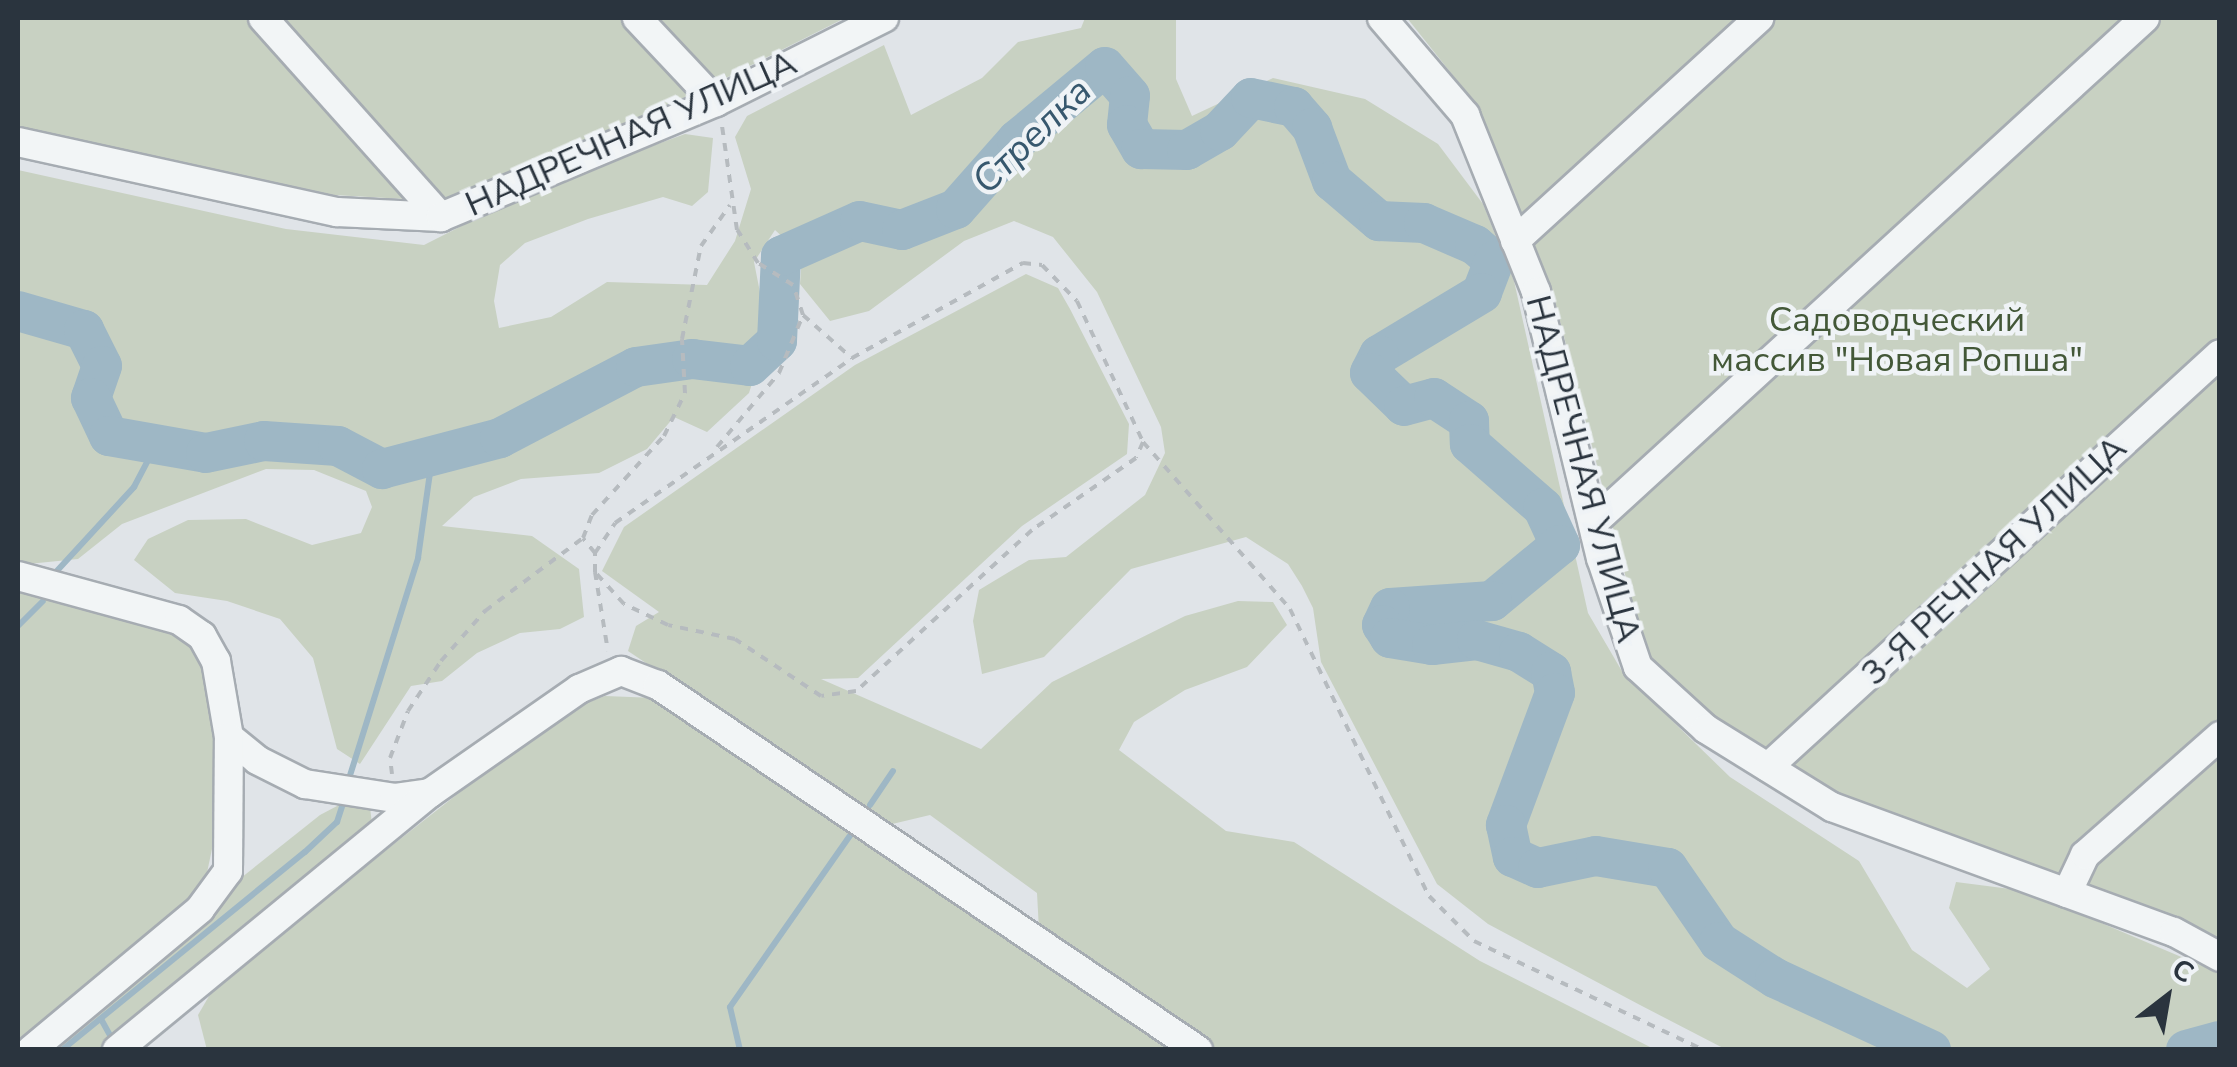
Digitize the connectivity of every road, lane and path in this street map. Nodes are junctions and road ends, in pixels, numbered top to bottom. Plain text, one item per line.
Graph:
1 (263, 18) edge
2 (637, 18) edge
3 (884, 18) edge
4 (1382, 18) edge
5 (1759, 18) edge
6 (2145, 18) edge
7 (716, 102) junction
8 (18, 142) edge
9 (730, 204) junction
10 (442, 217) junction
11 (1515, 240) junction
12 (803, 315) junction
13 (2220, 354) edge
14 (852, 358) junction
15 (1143, 442) junction
16 (716, 450) junction
17 (1592, 523) junction
18 (584, 538) junction
19 (595, 553) junction
20 (594, 572) junction
21 (18, 576) edge
22 (612, 674) junction
23 (2220, 736) edge
24 (229, 738) junction
25 (1768, 768) junction
26 (430, 792) junction
27 (394, 798) junction
28 (2067, 893) junction
29 (2220, 958) edge
30 (136, 1044) edge
31 (31, 1050) edge
32 (1198, 1050) edge
33 (1704, 1050) edge

1 - 10 street
2 - 7 street
3 - 7 street, НАДРЕЧНАЯ УЛИЦА
4 - 11 street, НАДРЕЧНАЯ УЛИЦА
5 - 11 street
6 - 17 street
7 - 9 path
7 - 10 street, НАДРЕЧНАЯ УЛИЦА
8 - 10 street, НАДРЕЧНАЯ УЛИЦА
9 - 12 path
9 - 18 path
11 - 17 street, НАДРЕЧНАЯ УЛИЦА
12 - 14 path
12 - 16 path
13 - 25 street, 3-Я РЕЧНАЯ УЛИЦА
14 - 15 path
14 - 16 path
15 - 20 path
15 - 33 path
16 - 19 path
17 - 25 street, НАДРЕЧНАЯ УЛИЦА
18 - 19 path
18 - 27 path
19 - 20 path
20 - 22 path
21 - 24 street
22 - 26 street
22 - 32 street
23 - 28 street
24 - 27 street
24 - 31 street
25 - 28 street, НАДРЕЧНАЯ УЛИЦА
26 - 27 street
26 - 30 street
28 - 29 street, НАДРЕЧНАЯ УЛИЦА

